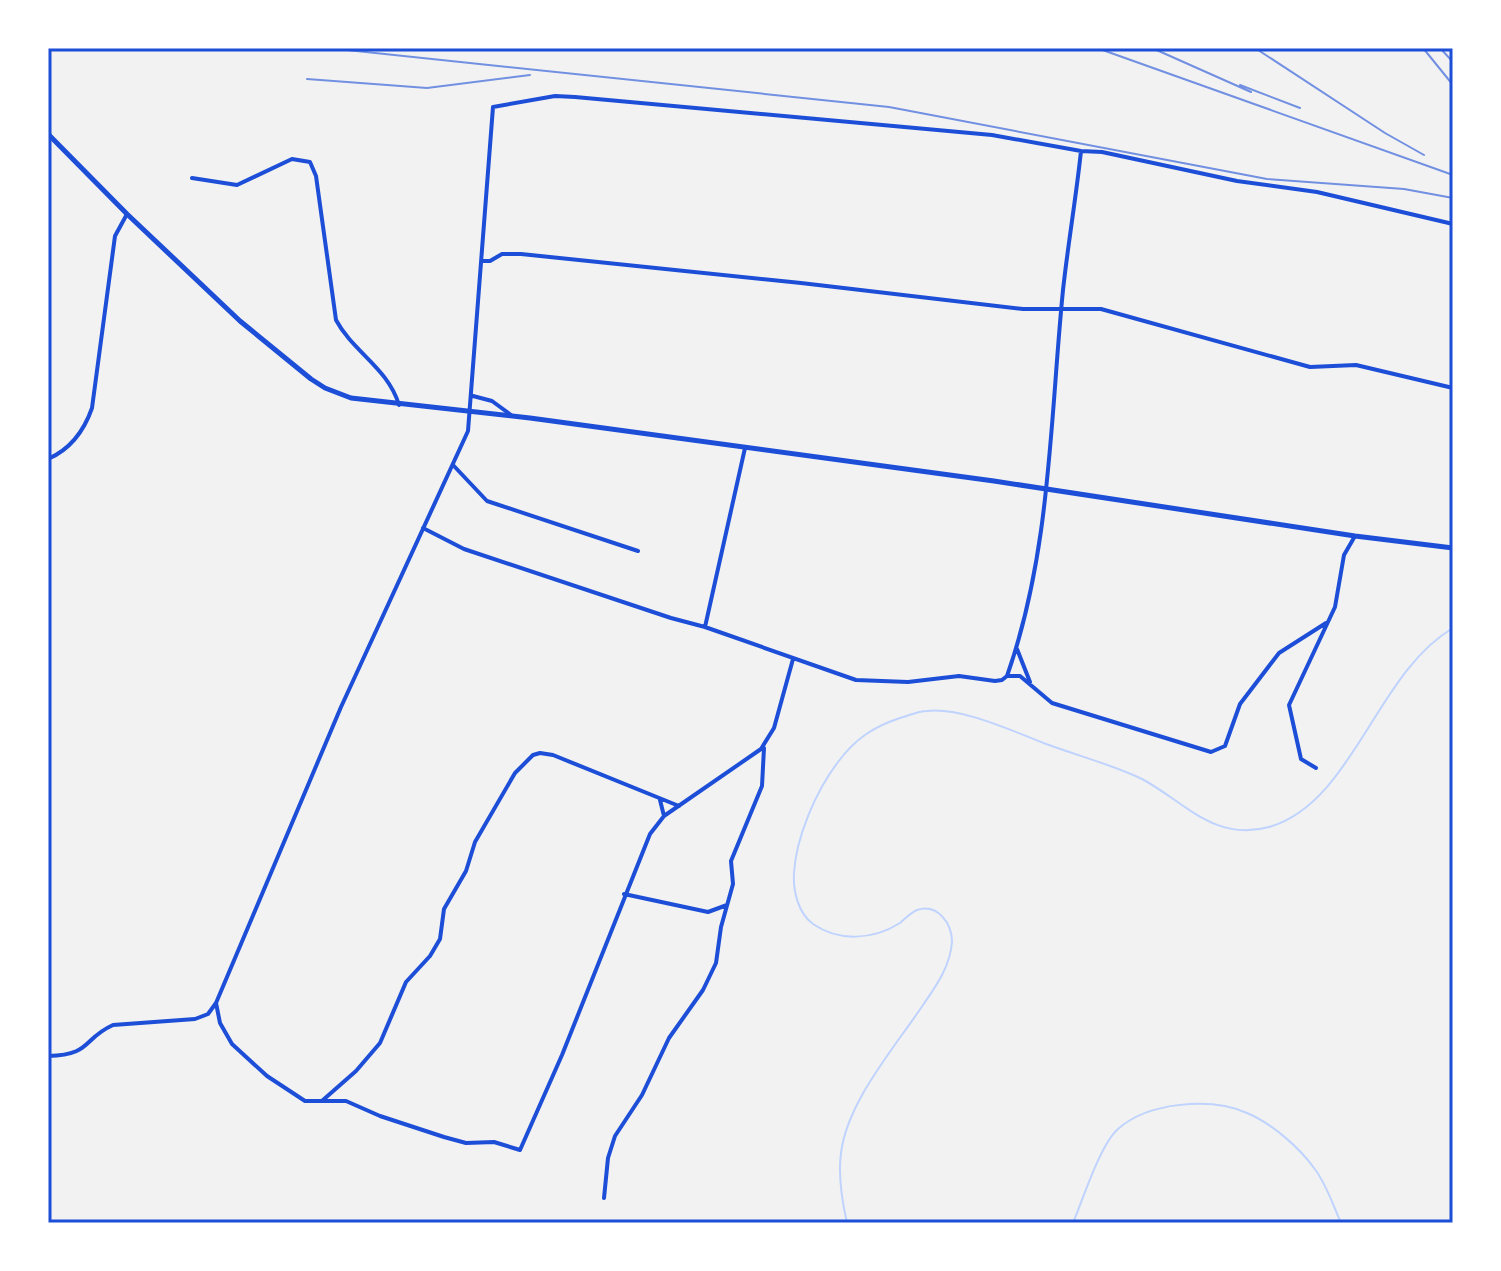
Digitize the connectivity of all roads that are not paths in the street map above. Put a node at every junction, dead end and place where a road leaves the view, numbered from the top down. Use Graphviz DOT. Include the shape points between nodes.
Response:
graph roads {
  1 [pos="48,134"];
  2 [pos="1081,151"];
  3 [pos="192,178"];
  4 [pos="127,214"];
  5 [pos="1453,224"];
  6 [pos="481,261"];
  7 [pos="1063,310"];
  8 [pos="1453,388"];
  9 [pos="472,396"];
  10 [pos="399,405"];
  11 [pos="471,413"];
  12 [pos="513,417"];
  13 [pos="745,448"];
  14 [pos="48,459"];
  15 [pos="453,465"];
  16 [pos="1048,490"];
  17 [pos="423,528"];
  18 [pos="1355,536"];
  19 [pos="1453,548"];
  20 [pos="638,551"];
  21 [pos="1326,623"];
  22 [pos="705,627"];
  23 [pos="1016,647"];
  24 [pos="793,659"];
  25 [pos="1007,676"];
  26 [pos="1031,685"];
  27 [pos="764,746"];
  28 [pos="1316,768"];
  29 [pos="659,798"];
  30 [pos="679,806"];
  31 [pos="664,816"];
  32 [pos="624,894"];
  33 [pos="727,905"];
  34 [pos="216,1003"];
  35 [pos="48,1056"];
  36 [pos="323,1100"];
  37 [pos="604,1198"];
  1 -- 4 [label="street"];
  2 -- 5 [label="street" via="1317,192"];
  2 -- 6 [label="street" via="992,135 575,97 493,107"];
  2 -- 7 [label="street"];
  3 -- 10 [label="street" via="237,185 292,159 310,162 336,320 389,382"];
  4 -- 10 [label="street" via="240,321 311,379 351,398"];
  4 -- 14 [label="street" via="115,236 92,408 74,441"];
  6 -- 7 [label="street" via="521,254"];
  6 -- 9 [label="street"];
  7 -- 8 [label="street" via="1118,312 1310,367 1356,365"];
  7 -- 16 [label="street"];
  9 -- 11 [label="street"];
  9 -- 12 [label="street" via="492,401"];
  10 -- 11 [label="street"];
  11 -- 12 [label="street"];
  11 -- 15 [label="street"];
  12 -- 13 [label="street"];
  13 -- 16 [label="street"];
  13 -- 22 [label="street"];
  15 -- 17 [label="street"];
  15 -- 20 [label="street" via="487,501"];
  16 -- 18 [label="street"];
  16 -- 23 [label="street"];
  17 -- 22 [label="street" via="464,549"];
  17 -- 34 [label="street"];
  18 -- 19 [label="street"];
  18 -- 21 [label="street" via="1344,555 1337,600"];
  21 -- 26 [label="street" via="1279,653 1236,711 1228,742 1215,752 1060,705"];
  21 -- 28 [label="street" via="1289,705 1301,759"];
  22 -- 24 [label="street"];
  23 -- 25 [label="street"];
  23 -- 26 [label="street"];
  24 -- 25 [label="street" via="880,683 959,676 995,681"];
  24 -- 27 [label="street"];
  25 -- 26 [label="street" via="1020,676"];
  27 -- 30 [label="street"];
  27 -- 33 [label="street" via="762,786 731,861 733,884"];
  29 -- 30 [label="street"];
  29 -- 31 [label="street"];
  29 -- 36 [label="street" via="553,755 529,757 475,842 466,871 444,909 440,939 406,982 380,1043"];
  30 -- 31 [label="street"];
  31 -- 32 [label="street" via="646,841"];
  32 -- 33 [label="street" via="708,912"];
  32 -- 36 [label="street" via="520,1150 494,1142 466,1143 346,1101"];
  33 -- 37 [label="street" via="713,971 674,1028 642,1095 615,1136"];
  34 -- 35 [label="street" via="195,1019 113,1025 82,1050"];
  34 -- 36 [label="street" via="226,1035 261,1071 305,1101"];
}
